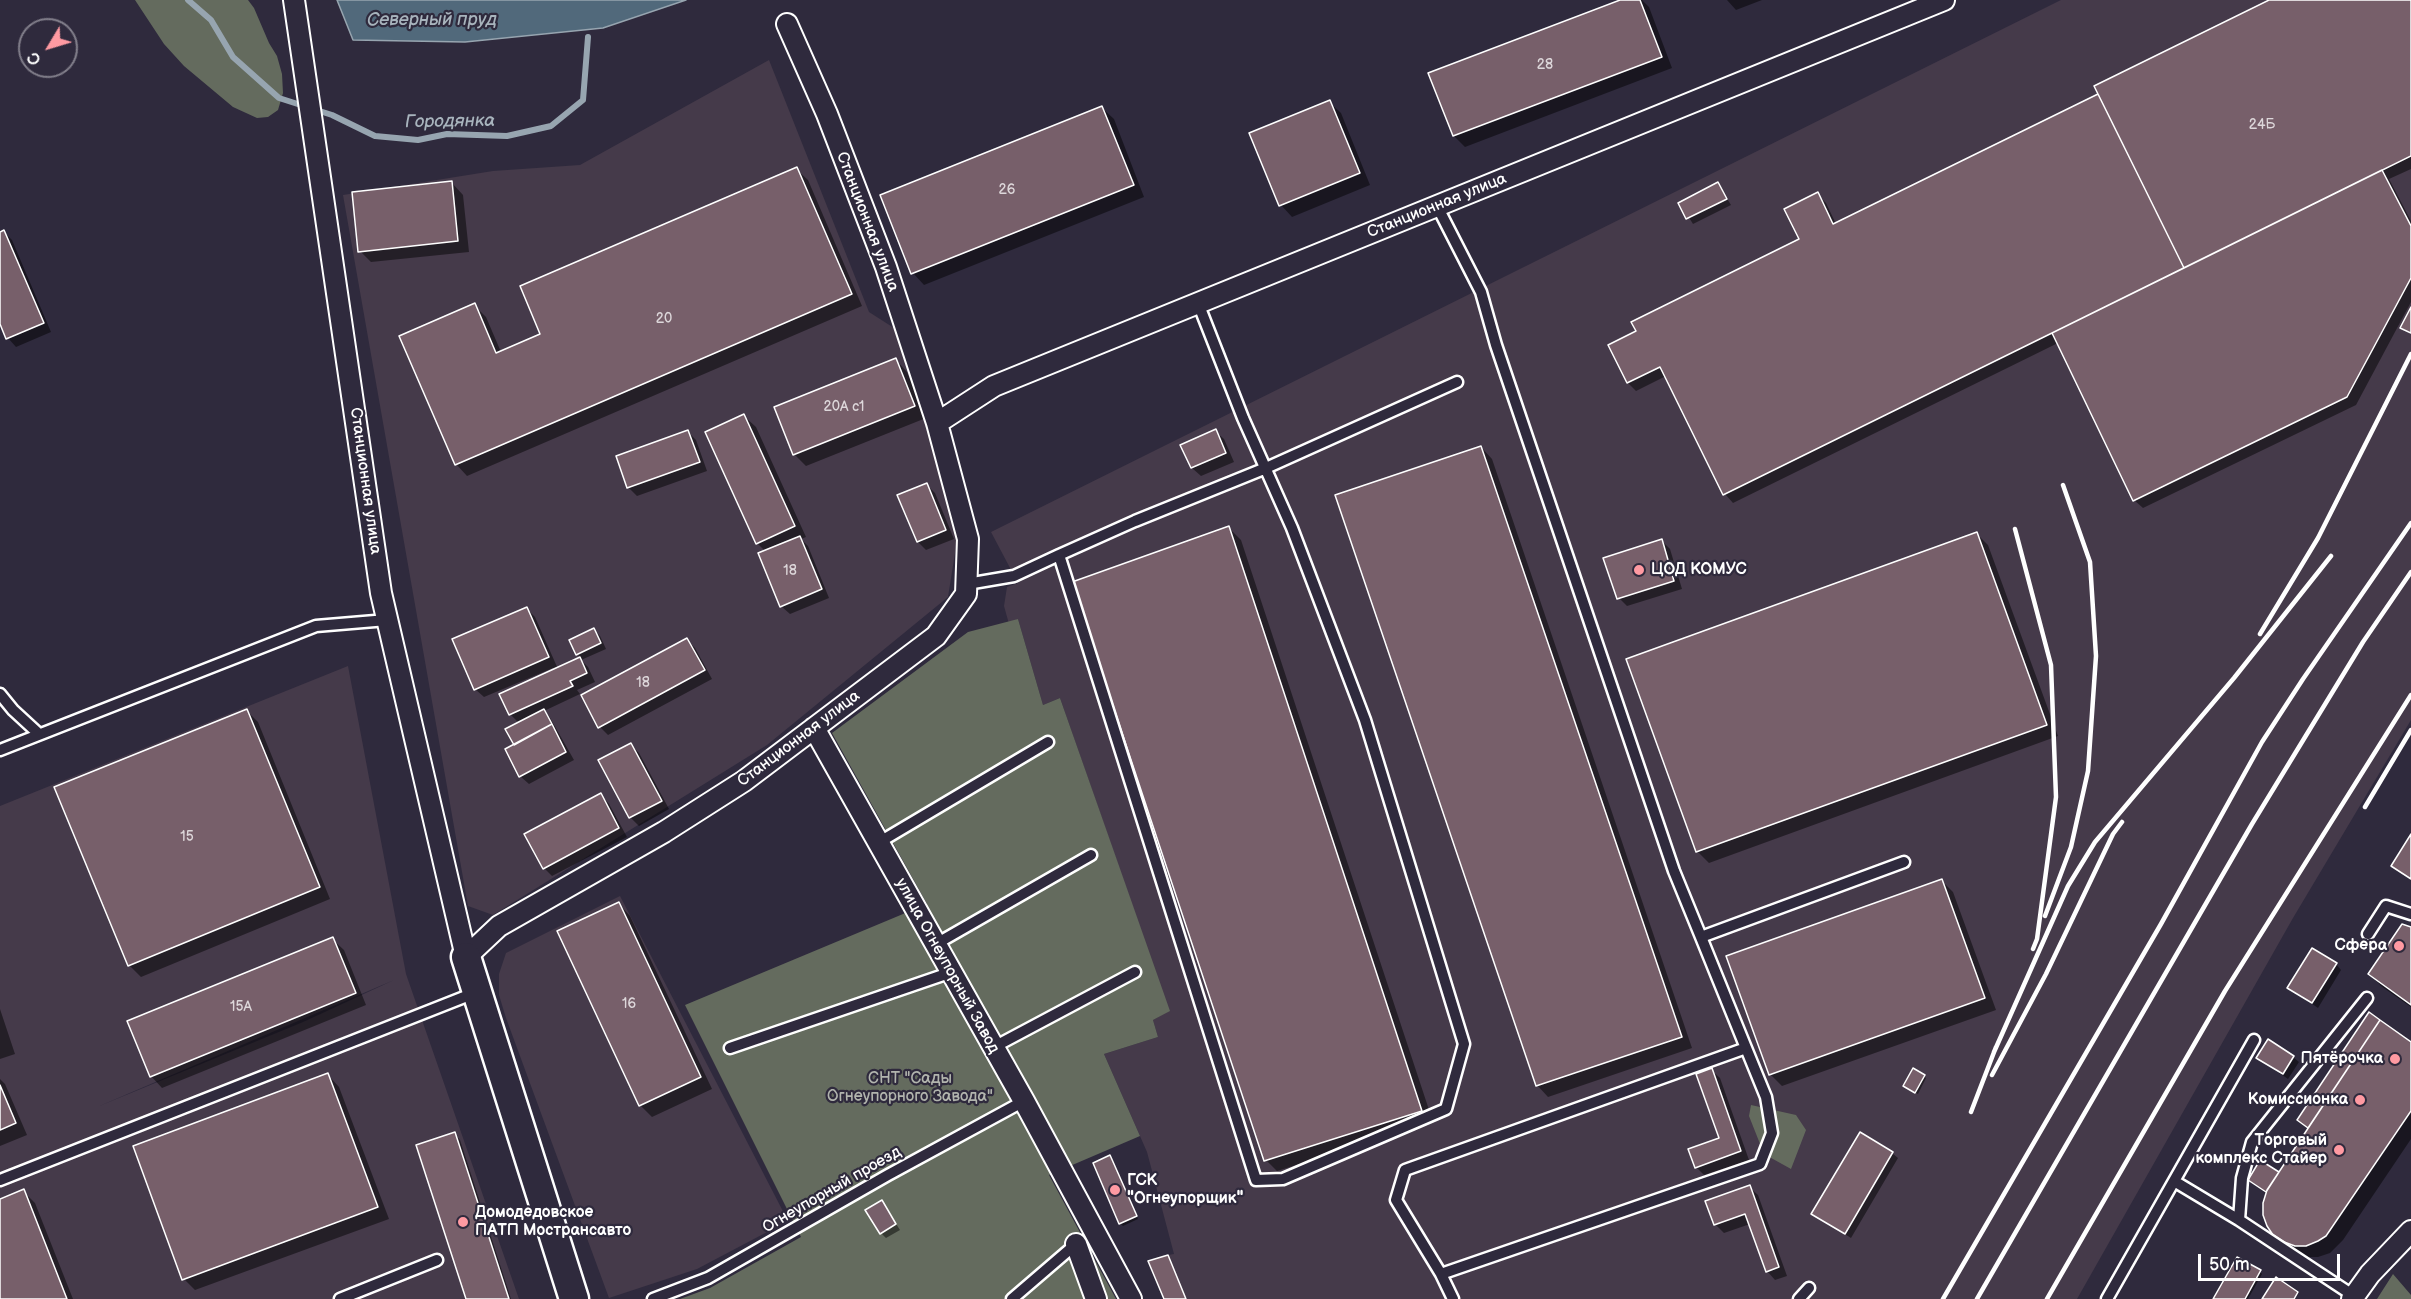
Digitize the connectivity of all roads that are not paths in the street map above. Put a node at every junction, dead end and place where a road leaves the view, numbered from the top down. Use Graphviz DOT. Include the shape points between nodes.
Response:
graph roads {
  1 [pos="294,0"];
  2 [pos="1944,0"];
  3 [pos="788,24"];
  4 [pos="1437,206"];
  5 [pos="1198,303"];
  6 [pos="1457,381"];
  7 [pos="937,423"];
  8 [pos="1266,468"];
  9 [pos="1059,555"];
  10 [pos="967,584"];
  11 [pos="387,620"];
  12 [pos="0,694"];
  13 [pos="814,728"];
  14 [pos="39,734"];
  15 [pos="1048,742"];
  16 [pos="0,750"];
  17 [pos="878,843"];
  18 [pos="1091,855"];
  19 [pos="1904,862"];
  20 [pos="2411,914"];
  21 [pos="2368,934"];
  22 [pos="1701,937"];
  23 [pos="936,944"];
  24 [pos="466,957"];
  25 [pos="952,972"];
  26 [pos="1135,972"];
  27 [pos="477,992"];
  28 [pos="2367,998"];
  29 [pos="2254,1040"];
  30 [pos="994,1047"];
  31 [pos="730,1048"];
  32 [pos="1746,1048"];
  33 [pos="1024,1101"];
  34 [pos="0,1180"];
  35 [pos="2174,1181"];
  36 [pos="2239,1220"];
  37 [pos="2411,1231"];
  38 [pos="1076,1244"];
  39 [pos="437,1260"];
  40 [pos="1441,1274"];
  41 [pos="1809,1288"];
  42 [pos="2353,1297"];
  43 [pos="340,1299"];
  44 [pos="574,1299"];
  45 [pos="653,1299"];
  46 [pos="1012,1299"];
  47 [pos="1096,1299"];
  48 [pos="1131,1299"];
  49 [pos="1453,1299"];
  50 [pos="1799,1299"];
  51 [pos="2107,1299"];
  1 -- 11 [label="street, Станционная улица"];
  2 -- 4 [label="street, Станционная улица"];
  3 -- 7 [label="street, Станционная улица" via="886,267"];
  4 -- 5 [label="street, Станционная улица"];
  4 -- 22 [label="lane" via="1481,292 1674,871"];
  5 -- 7 [label="street, Станционная улица" via="994,386"];
  5 -- 8 [label="lane"];
  6 -- 8 [label="lane"];
  7 -- 10 [label="street, Станционная улица" via="968,539"];
  8 -- 9 [label="lane"];
  8 -- 9 [label="lane" via="1365,720 1464,1044 1446,1109 1283,1179 1256,1180"];
  9 -- 10 [label="lane" via="1014,576"];
  10 -- 13 [label="street, Станционная улица" via="966,594 936,636"];
  11 -- 14 [label="lane" via="316,626"];
  11 -- 24 [label="street, Станционная улица"];
  12 -- 14 [label="lane"];
  13 -- 17 [label="street, улица Огнеупорный Завод"];
  13 -- 24 [label="street, Станционная улица" via="744,781 664,832 499,926"];
  14 -- 16 [label="lane"];
  15 -- 17 [label="lane"];
  17 -- 23 [label="street, улица Огнеупорный Завод"];
  18 -- 23 [label="lane"];
  19 -- 22 [label="lane"];
  20 -- 21 [label="lane" via="2386,906"];
  22 -- 32 [label="lane"];
  23 -- 25 [label="street, улица Огнеупорный Завод"];
  24 -- 27 [label="street, Станционная улица"];
  25 -- 30 [label="street, улица Огнеупорный Завод"];
  25 -- 31 [label="lane"];
  26 -- 30 [label="lane"];
  27 -- 34 [label="lane"];
  27 -- 44 [label="street, Станционная улица"];
  28 -- 36 [label="lane" via="2252,1142 2242,1178"];
  29 -- 35 [label="lane"];
  30 -- 33 [label="street, улица Огнеупорный Завод"];
  32 -- 40 [label="lane" via="1766,1097 1772,1133 1760,1164"];
  32 -- 40 [label="lane" via="1405,1170 1396,1200"];
  33 -- 45 [label="lane, Огнеупорный проезд" via="708,1278"];
  33 -- 48 [label="street, улица Огнеупорный Завод"];
  35 -- 36 [label="lane"];
  35 -- 51 [label="lane"];
  36 -- 42 [label="lane"];
  37 -- 42 [label="street"];
  38 -- 46 [label="lane"];
  38 -- 47 [label="street"];
  39 -- 43 [label="lane"];
  40 -- 49 [label="lane"];
  41 -- 50 [label="lane"];
}
